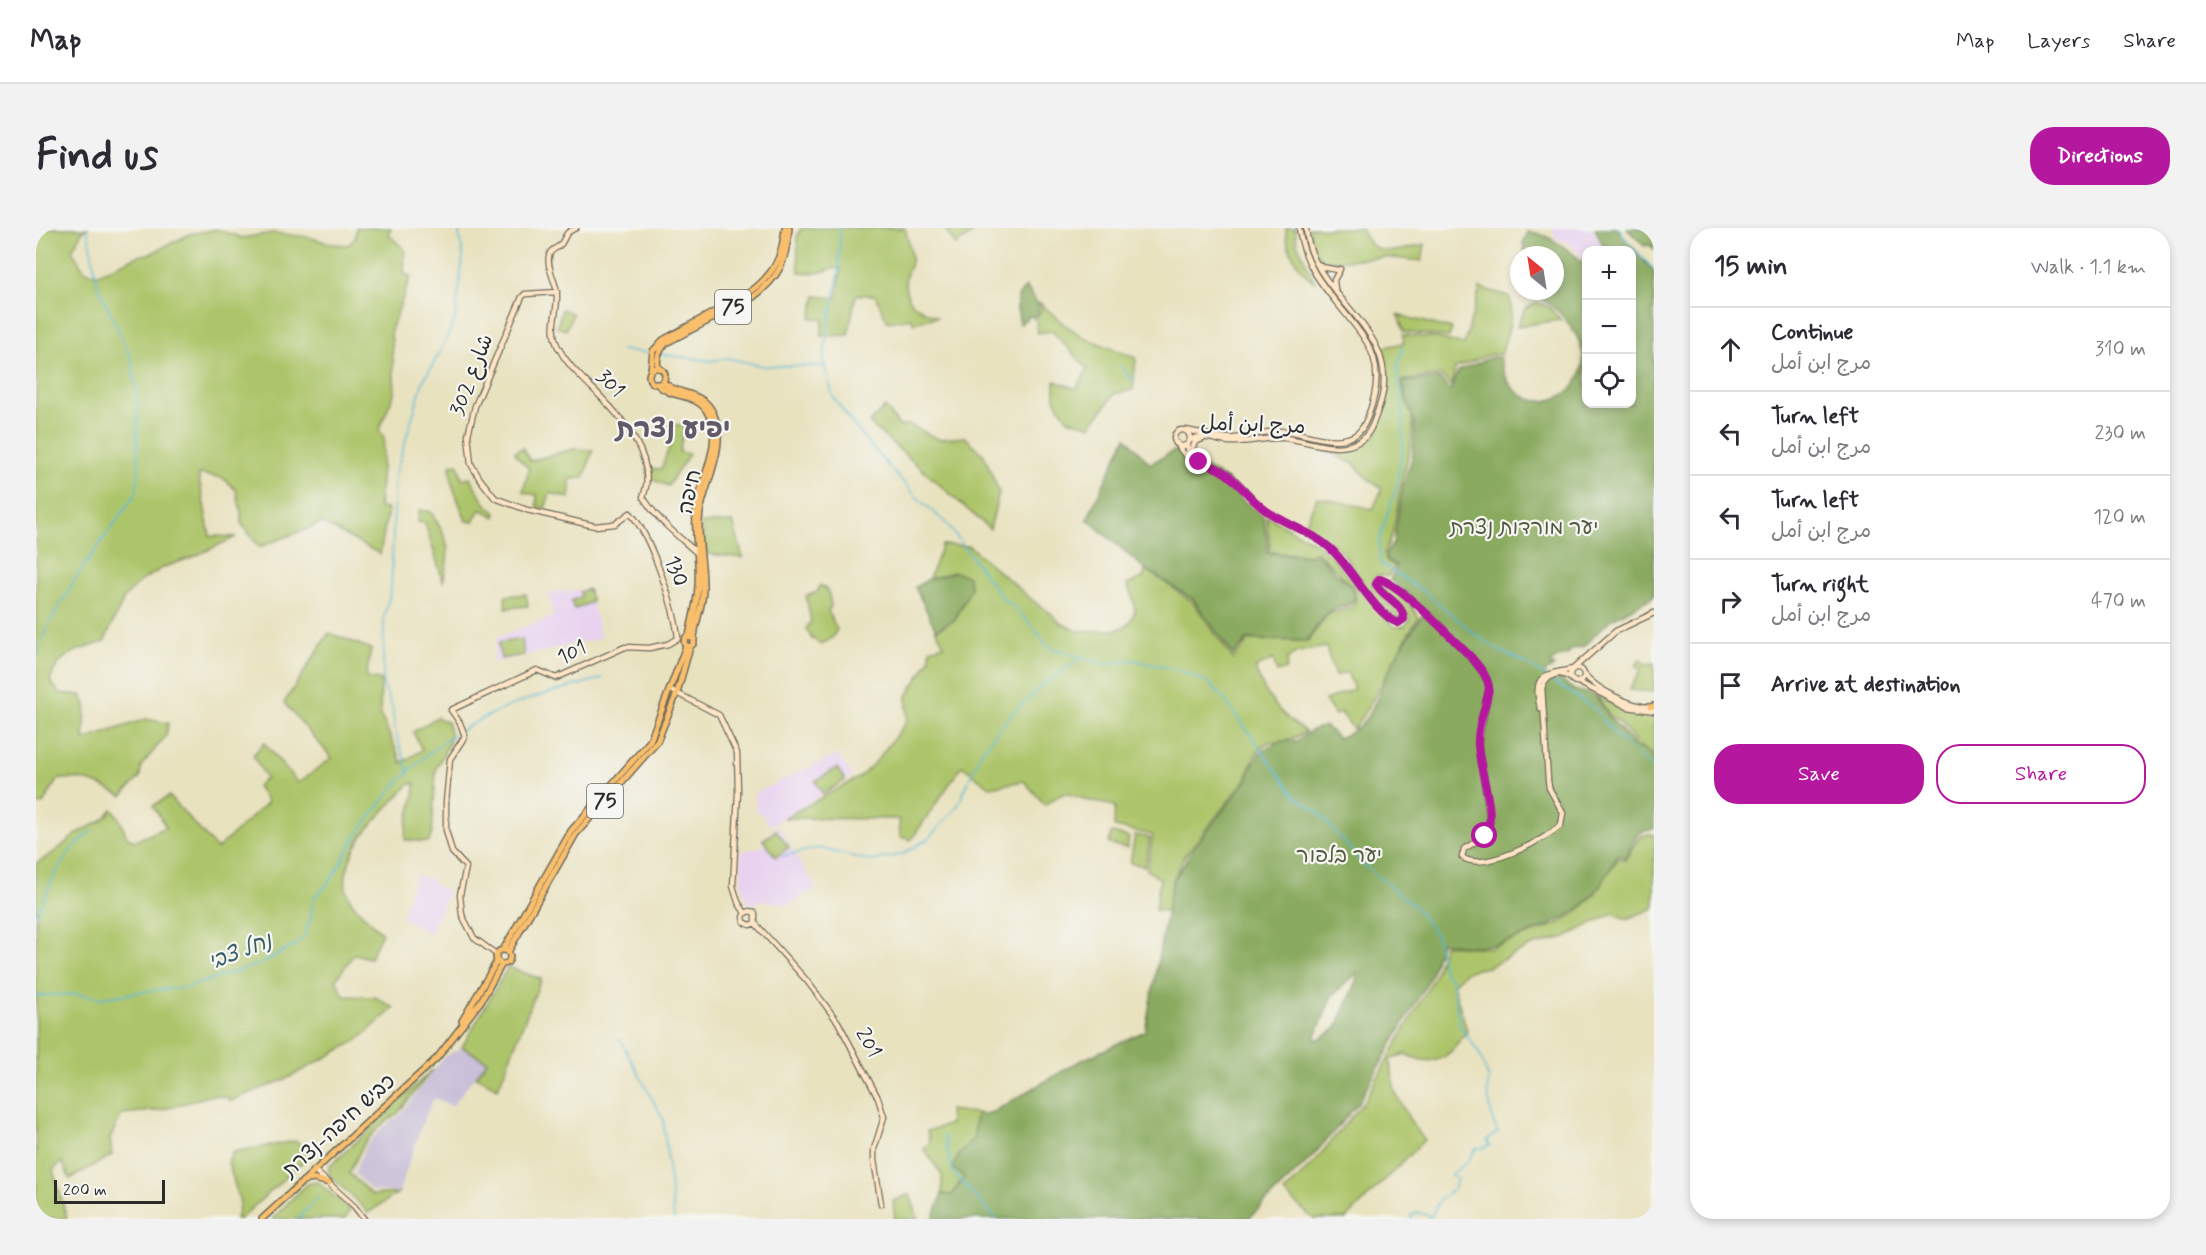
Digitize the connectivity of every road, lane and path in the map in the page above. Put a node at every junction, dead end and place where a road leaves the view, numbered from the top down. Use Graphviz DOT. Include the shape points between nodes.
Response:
graph roads {
  1 [pos="576,228"];
  2 [pos="784,228"];
  3 [pos="789,228"];
  4 [pos="1299,228"];
  5 [pos="1306,228"];
  6 [pos="1316,262"];
  7 [pos="557,292"];
  8 [pos="1336,294"];
  9 [pos="658,368"];
  10 [pos="651,370"];
  11 [pos="661,384"];
  12 [pos="1185,430"];
  13 [pos="1208,438"];
  14 [pos="1189,441"];
  15 [pos="1177,443"];
  16 [pos="1198,460"];
  17 [pos="630,513"];
  18 [pos="697,553"];
  19 [pos="1654,613"];
  20 [pos="687,641"];
  21 [pos="1591,654"];
  22 [pos="1574,669"];
  23 [pos="1584,673"];
  24 [pos="1570,678"];
  25 [pos="1578,682"];
  26 [pos="674,691"];
  27 [pos="1653,708"];
  28 [pos="1543,719"];
  29 [pos="745,913"];
  30 [pos="755,923"];
  31 [pos="506,951"];
  32 [pos="496,954"];
  33 [pos="500,962"];
  34 [pos="314,1170"];
  35 [pos="302,1182"];
  36 [pos="329,1183"];
  37 [pos="881,1204"];
  38 [pos="262,1219"];
  39 [pos="364,1219"];
  1 -- 7 [label="street, 301" via="564,235 549,256"];
  2 -- 10 [label="highway" via="783,251 761,284 750,294 663,340 653,351"];
  3 -- 9 [label="highway, 75" via="787,252 776,275 764,288 666,343 659,353"];
  4 -- 12 [label="street, مرج ابن أمل" via="1312,271 1373,354 1376,392 1362,430 1338,440 1276,431 1226,438"];
  5 -- 6 [label="street, مرج ابن أمل"];
  6 -- 8 [label="street, مرج ابن أمل"];
  6 -- 8 [label="street" via="1322,267 1339,269 1334,280"];
  7 -- 17 [label="street, شارع 302" via="525,294 514,312 473,413 468,435 471,464 495,498 527,510 595,526 615,524"];
  7 -- 18 [label="street, 301" via="552,326 558,347 634,439 644,460 643,496 650,509"];
  8 -- 13 [label="street, مرج ابن أمل" via="1370,333 1380,351 1384,383 1381,402 1364,438 1338,447 1285,438 1233,442"];
  9 -- 10 [label="highway"];
  9 -- 11 [label="highway" via="664,376"];
  10 -- 11 [label="highway" via="650,378"];
  11 -- 18 [label="highway, חיפה / 75" via="663,390 697,402 707,411 711,422 710,457 696,510"];
  11 -- 20 [label="highway, חיפה / 75" via="705,402 718,430 700,519 702,606"];
  12 -- 14 [label="street"];
  12 -- 15 [label="street" via="1176,433"];
  13 -- 14 [label="street, مرج ابن أمل"];
  13 -- 16 [label="street" via="1194,445 1193,453"];
  14 -- 15 [label="street" via="1181,446"];
  14 -- 16 [label="street, مرج ابن أمل" via="1188,453"];
  15 -- 16 [label="street, مرج ابن أمل" via="1184,456"];
  16 -- 28 [label="street, مرج ابن أمل" via="1226,472 1264,509 1324,543 1382,611 1398,623 1404,619 1403,612 1381,591 1377,580 1393,586 1472,658 1485,675 1488,693 1478,745 1489,827 1485,836 1464,849 1462,857 1466,860 1494,859 1544,837 1561,825 1563,813 1549,788"];
  17 -- 20 [label="street, 130" via="660,572 675,620"];
  18 -- 20 [label="highway, חיפה / 75" via="698,586"];
  19 -- 21 [label="street" via="1616,631"];
  20 -- 26 [label="highway, 75"];
  20 -- 32 [label="street, 101" via="649,648 625,647 556,678 537,670 451,710 465,736 450,759 447,837 455,857 466,867 460,895 466,927"];
  21 -- 22 [label="street"];
  21 -- 23 [label="street"];
  22 -- 23 [label="street"];
  22 -- 24 [label="street"];
  22 -- 28 [label="street, مرج ابن أمل" via="1551,672 1539,683"];
  23 -- 25 [label="street"];
  23 -- 27 [label="street" via="1628,702"];
  24 -- 25 [label="street"];
  24 -- 28 [label="street, مرج ابن أمل" via="1555,674 1544,682"];
  25 -- 27 [label="street" via="1628,707"];
  26 -- 29 [label="street" via="719,715 737,753 734,886"];
  26 -- 31 [label="highway, 75" via="650,741 571,831"];
  29 -- 30 [label="street" via="755,914"];
  29 -- 30 [label="street" via="744,922"];
  30 -- 37 [label="street, 201" via="838,1022 878,1098 884,1116 874,1160"];
  31 -- 32 [label="highway"];
  31 -- 33 [label="highway, 75" via="509,960"];
  32 -- 33 [label="highway"];
  33 -- 34 [label="highway, כביש חיפה-נצרת / 75" via="481,1001 437,1058"];
  34 -- 35 [label="highway, כביש חיפה-נצרת / 75"];
  34 -- 36 [label="street"];
  35 -- 36 [label="highway" via="314,1179"];
  35 -- 38 [label="highway, כביש חיפה-נצרת / 75"];
  36 -- 39 [label="street"];
}
